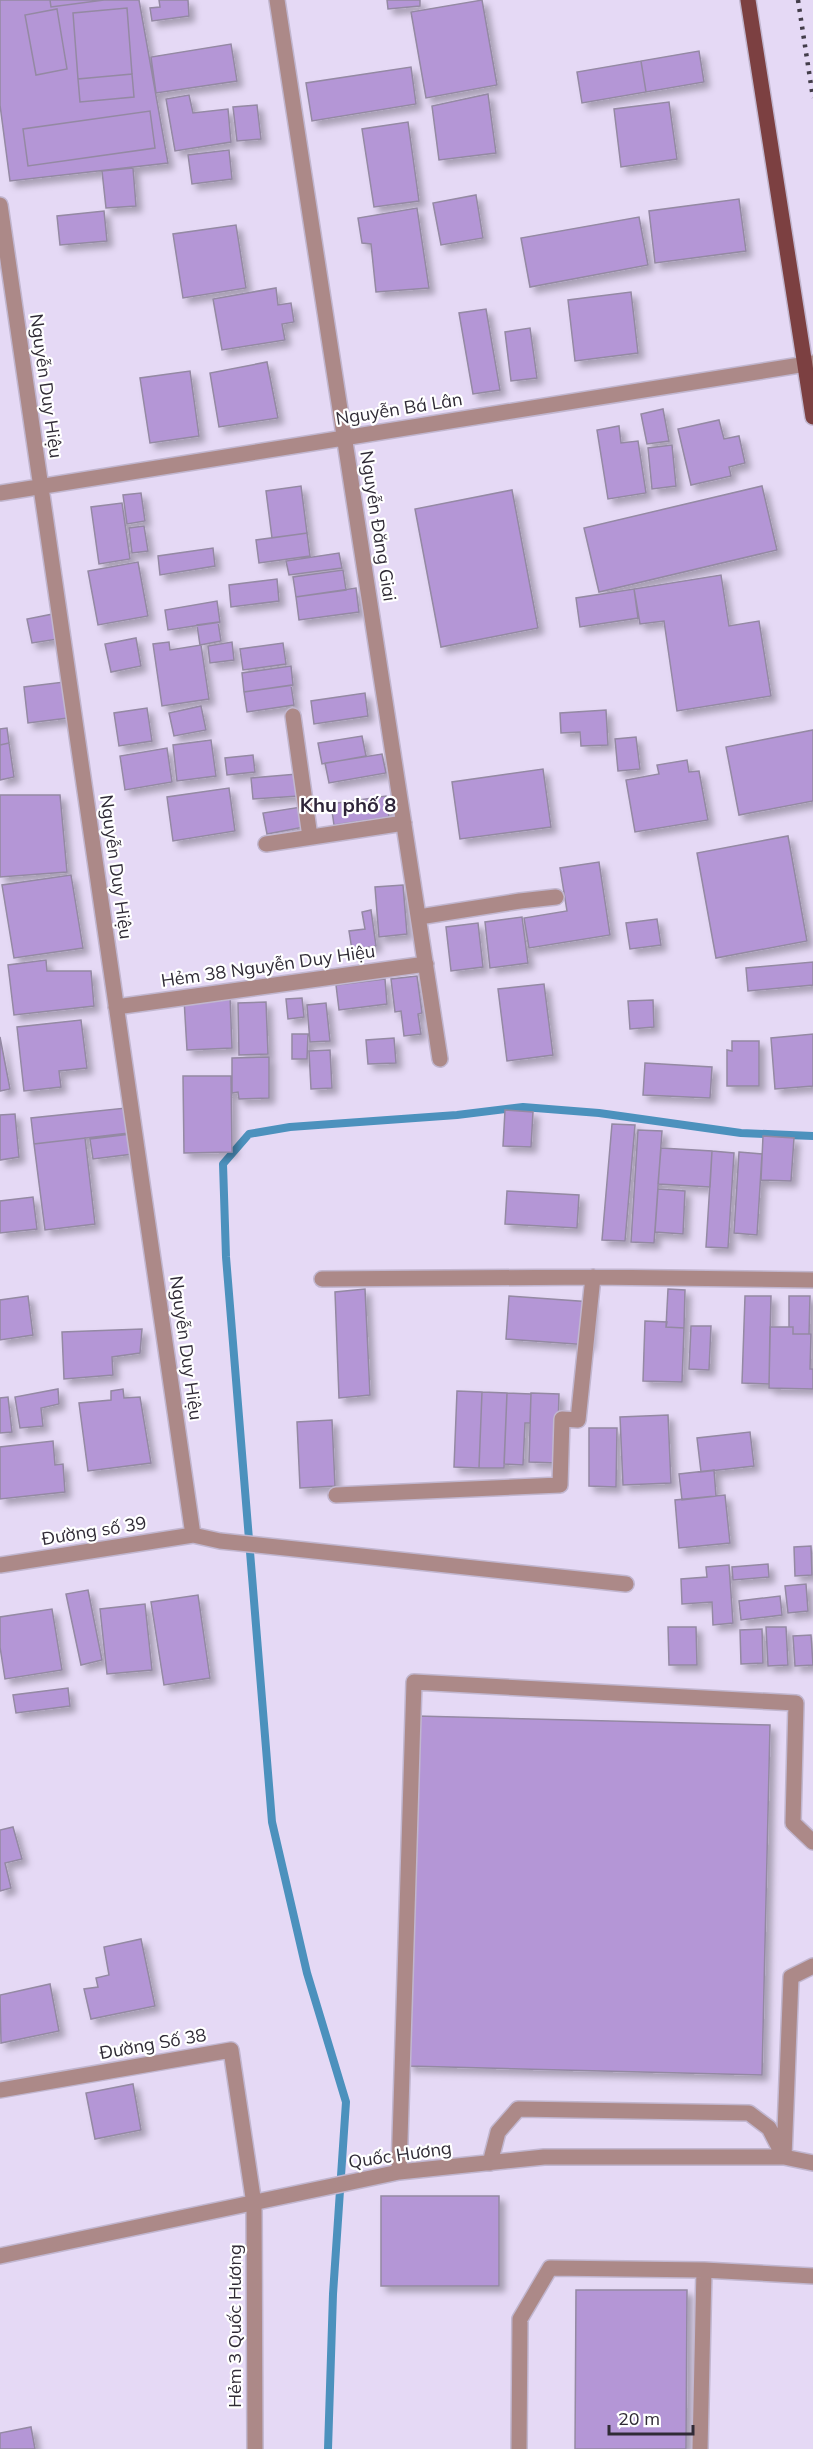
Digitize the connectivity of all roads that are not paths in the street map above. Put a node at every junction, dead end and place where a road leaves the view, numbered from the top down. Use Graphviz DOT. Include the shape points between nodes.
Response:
graph roads {
  1 [pos="276,0"];
  2 [pos="748,0"];
  3 [pos="0,205"];
  4 [pos="809,363"];
  5 [pos="813,417"];
  6 [pos="344,438"];
  7 [pos="41,486"];
  8 [pos="0,493"];
  9 [pos="292,716"];
  10 [pos="404,823"];
  11 [pos="310,837"];
  12 [pos="266,844"];
  13 [pos="556,897"];
  14 [pos="419,917"];
  15 [pos="426,964"];
  16 [pos="117,1007"];
  17 [pos="440,1059"];
  18 [pos="593,1277"];
  19 [pos="322,1279"];
  20 [pos="813,1280"];
  21 [pos="336,1496"];
  22 [pos="193,1535"];
  23 [pos="0,1565"];
  24 [pos="626,1584"];
  25 [pos="813,1842"];
  26 [pos="813,1966"];
  27 [pos="0,2090"];
  28 [pos="784,2157"];
  29 [pos="490,2163"];
  30 [pos="813,2163"];
  31 [pos="399,2172"];
  32 [pos="254,2204"];
  33 [pos="0,2256"];
  34 [pos="704,2270"];
  35 [pos="813,2276"];
  36 [pos="255,2449"];
  37 [pos="519,2449"];
  38 [pos="700,2449"];
  1 -- 6 [label="street, Nguyễn Đăng Giai"];
  2 -- 4 [label="main road"];
  3 -- 7 [label="street, Nguyễn Duy Hiệu"];
  4 -- 5 [label="main road"];
  4 -- 6 [label="street, Nguyễn Bá Lân"];
  6 -- 7 [label="street, Nguyễn Bá Lân"];
  6 -- 10 [label="street, Nguyễn Đăng Giai"];
  7 -- 8 [label="street, Nguyễn Bá Lân"];
  7 -- 16 [label="street, Nguyễn Duy Hiệu"];
  9 -- 11 [label="street"];
  10 -- 11 [label="street"];
  10 -- 14 [label="street, Nguyễn Đăng Giai"];
  11 -- 12 [label="street"];
  13 -- 14 [label="street"];
  14 -- 15 [label="street, Nguyễn Đăng Giai"];
  15 -- 16 [label="street, Hẻm 38 Nguyễn Duy Hiệu"];
  15 -- 17 [label="street, Nguyễn Đăng Giai"];
  16 -- 22 [label="street, Nguyễn Duy Hiệu"];
  18 -- 19 [label="street"];
  18 -- 20 [label="street"];
  18 -- 21 [label="street" via="578,1420 562,1419 560,1485"];
  22 -- 23 [label="street, Đường số 39"];
  22 -- 24 [label="street"];
  25 -- 31 [label="street" via="793,1824 796,1703 414,1682"];
  26 -- 28 [label="street" via="791,1977"];
  27 -- 32 [label="street, Đường Số 38" via="231,2050"];
  28 -- 29 [label="street, Quốc Hương" via="544,2157"];
  28 -- 29 [label="street" via="769,2128 749,2113 518,2109 498,2132"];
  28 -- 30 [label="street, Quốc Hương"];
  29 -- 31 [label="street, Quốc Hương"];
  31 -- 32 [label="street, Quốc Hương"];
  32 -- 33 [label="street, Quốc Hương"];
  32 -- 36 [label="street, Hẻm 3 Quốc Hương"];
  34 -- 35 [label="street"];
  34 -- 37 [label="street" via="550,2268 520,2319"];
  34 -- 38 [label="street"];
}
